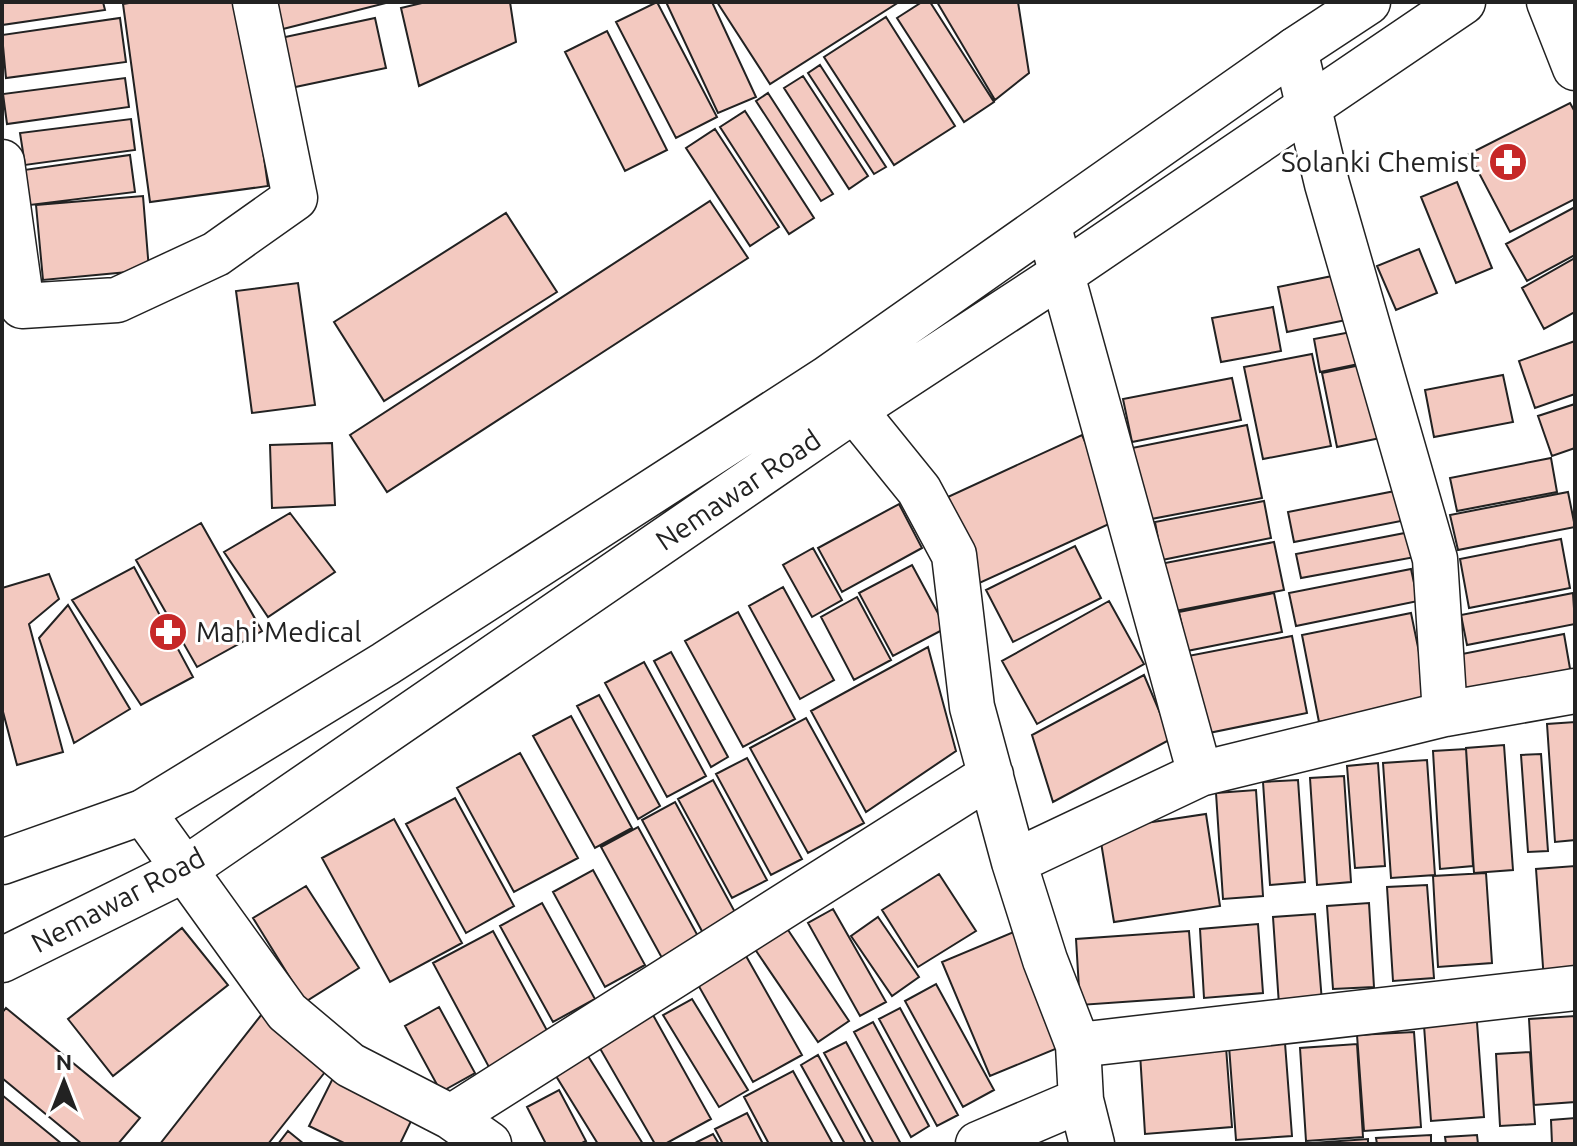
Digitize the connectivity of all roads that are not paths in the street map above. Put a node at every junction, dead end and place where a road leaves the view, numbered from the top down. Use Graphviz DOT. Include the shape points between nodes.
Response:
graph roads {
  1 [pos="255,2"];
  2 [pos="1368,2"];
  3 [pos="1463,2"];
  4 [pos="1549,2"];
  5 [pos="1295,50"];
  6 [pos="1575,68"];
  7 [pos="1308,106"];
  8 [pos="2,162"];
  9 [pos="1048,224"];
  10 [pos="1062,274"];
  11 [pos="841,394"];
  12 [pos="1575,691"];
  13 [pos="1445,714"];
  14 [pos="1200,774"];
  15 [pos="991,775"];
  16 [pos="143,812"];
  17 [pos="2,862"];
  18 [pos="1014,862"];
  19 [pos="184,870"];
  20 [pos="2,960"];
  21 [pos="1575,988"];
  22 [pos="1078,1045"];
  23 [pos="1081,1100"];
  24 [pos="451,1117"];
  25 [pos="489,1144"];
  26 [pos="978,1144"];
  27 [pos="1092,1144"];
  1 -- 8 [label="main road" via="295,198 216,254 117,300 22,306"];
  2 -- 5 [label="main road, Nemawar Road"];
  3 -- 7 [label="main road, Nemawar Road"];
  4 -- 6 [label="main road"];
  5 -- 7 [label="main road"];
  5 -- 9 [label="main road, Nemawar Road"];
  7 -- 10 [label="main road, Nemawar Road"];
  7 -- 13 [label="main road" via="1435,559"];
  9 -- 10 [label="main road"];
  9 -- 11 [label="main road, Nemawar Road"];
  10 -- 11 [label="main road, Nemawar Road"];
  10 -- 14 [label="main road"];
  11 -- 15 [label="main road" via="919,490 954,555 972,707"];
  11 -- 16 [label="main road, Nemawar Road"];
  11 -- 19 [label="main road, Nemawar Road"];
  12 -- 13 [label="main road"];
  13 -- 14 [label="main road"];
  14 -- 18 [label="main road"];
  15 -- 18 [label="main road"];
  15 -- 24 [label="main road"];
  16 -- 17 [label="main road, Nemawar Road"];
  16 -- 19 [label="main road"];
  18 -- 22 [label="main road"];
  19 -- 20 [label="main road, Nemawar Road"];
  19 -- 24 [label="main road" via="287,1012 350,1065"];
  21 -- 22 [label="main road"];
  22 -- 23 [label="main road"];
  23 -- 26 [label="main road"];
  23 -- 27 [label="main road"];
  24 -- 25 [label="main road"];
}
